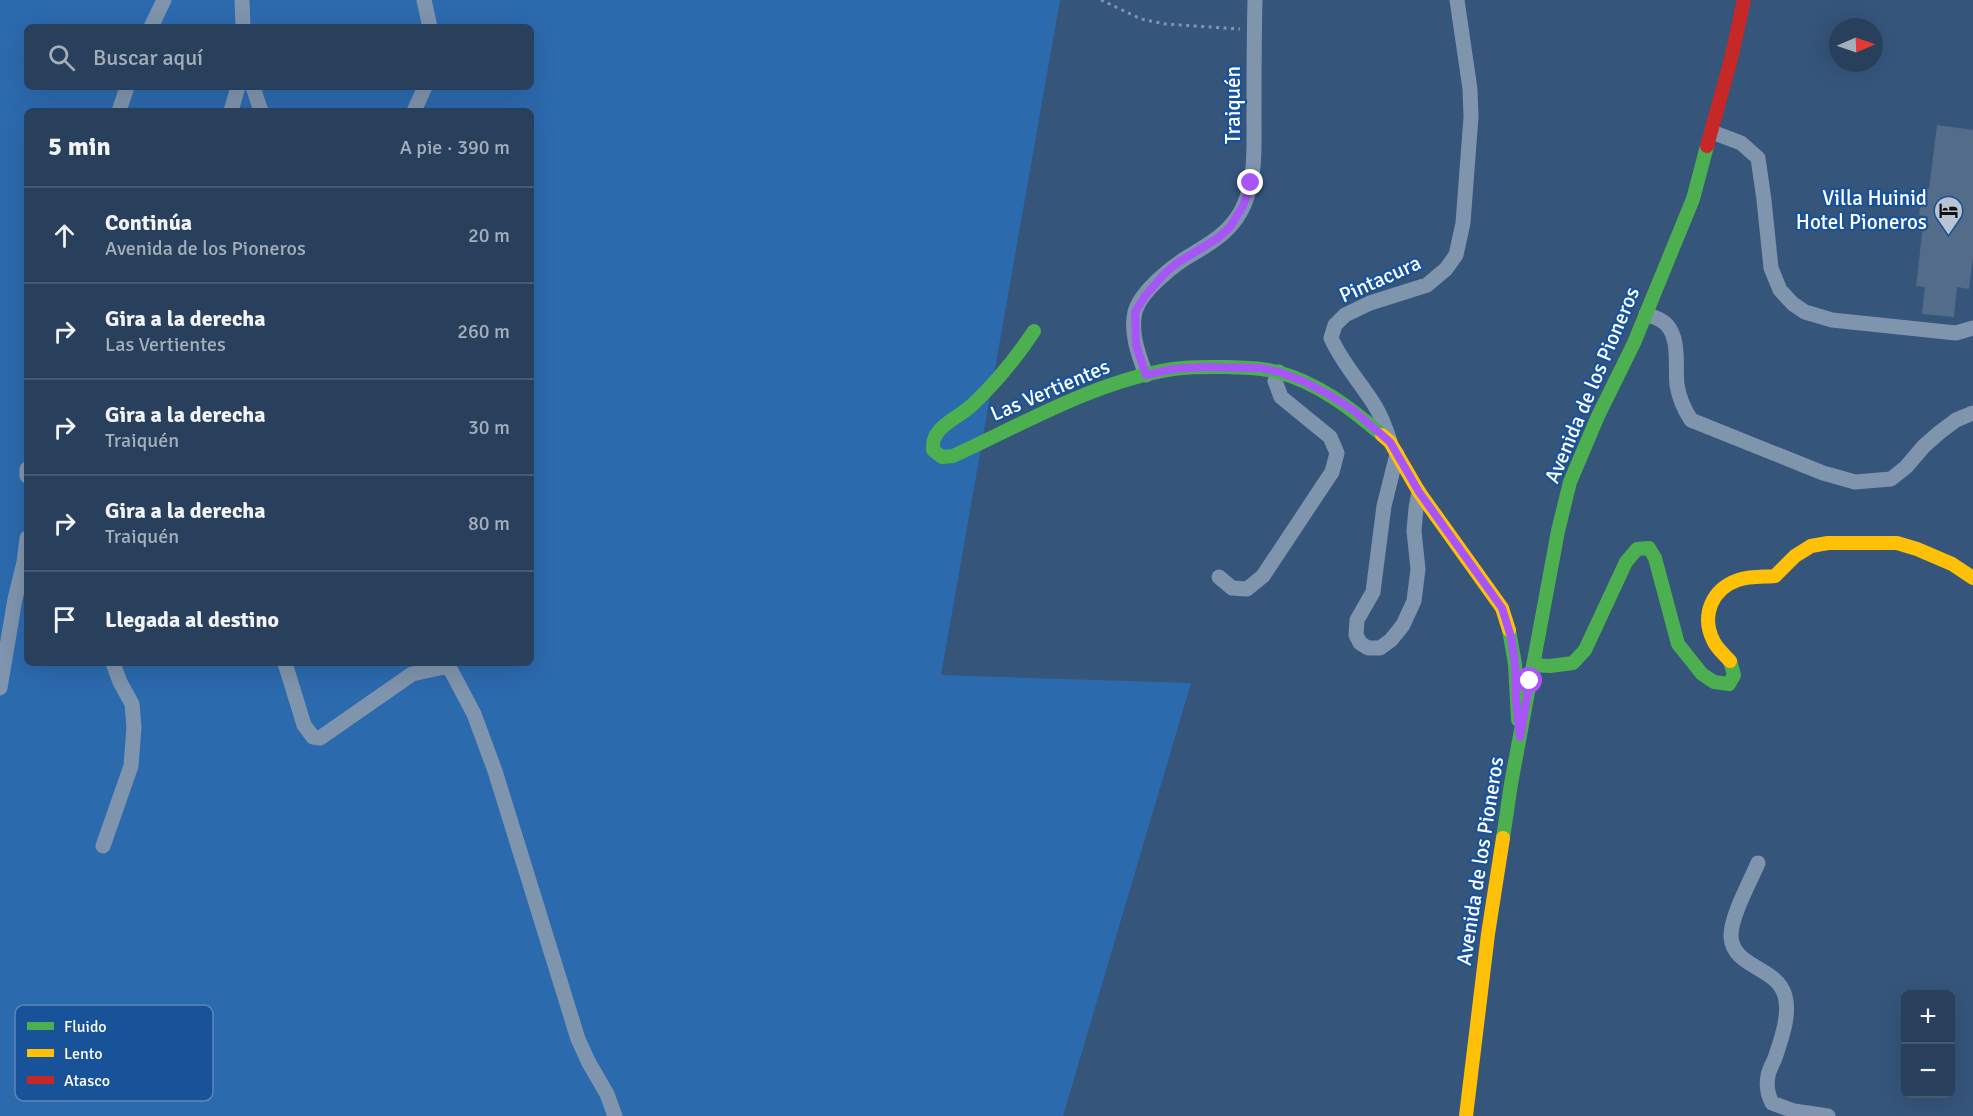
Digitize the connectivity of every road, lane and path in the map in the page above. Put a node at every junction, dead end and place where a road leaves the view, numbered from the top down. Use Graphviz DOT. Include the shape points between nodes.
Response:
graph roads {
  1 [pos="164,0"];
  2 [pos="242,0"];
  3 [pos="424,0"];
  4 [pos="1101,0"];
  5 [pos="1256,0"];
  6 [pos="1457,0"];
  7 [pos="1744,0"];
  8 [pos="152,24"];
  9 [pos="243,24"];
  10 [pos="429,24"];
  11 [pos="1254,30"];
  12 [pos="126,90"];
  13 [pos="237,90"];
  14 [pos="254,90"];
  15 [pos="424,90"];
  16 [pos="120,108"];
  17 [pos="232,108"];
  18 [pos="260,108"];
  19 [pos="415,108"];
  20 [pos="1712,132"];
  21 [pos="1646,314"];
  22 [pos="1973,328"];
  23 [pos="1034,331"];
  24 [pos="1279,372"];
  25 [pos="1146,375"];
  26 [pos="1973,413"];
  27 [pos="1394,448"];
  28 [pos="1419,492"];
  29 [pos="24,562"];
  30 [pos="1219,577"];
  31 [pos="1973,578"];
  32 [pos="1533,665"];
  33 [pos="114,666"];
  34 [pos="286,666"];
  35 [pos="441,666"];
  36 [pos="449,666"];
  37 [pos="0,688"];
  38 [pos="1520,737"];
  39 [pos="104,846"];
  40 [pos="1758,863"];
  41 [pos="615,1116"];
  42 [pos="1466,1116"];
  43 [pos="1828,1116"];
  1 -- 8 [label="street"];
  2 -- 9 [label="street"];
  3 -- 10 [label="street"];
  4 -- 11 [label="path" via="1141,19 1165,24"];
  5 -- 11 [label="street, Traiquén"];
  6 -- 27 [label="street, Pintacura" via="1471,117 1463,223 1456,255 1427,285 1345,315 1335,325 1331,339 1375,406"];
  7 -- 20 [label="street, Avenida de los Pioneros"];
  11 -- 25 [label="street, Traiquén" via="1251,183 1230,227 1165,273 1135,312 1136,345"];
  12 -- 16 [label="street"];
  13 -- 17 [label="street"];
  14 -- 18 [label="street"];
  15 -- 19 [label="street"];
  20 -- 21 [label="street, Avenida de los Pioneros" via="1693,199"];
  20 -- 22 [label="street" via="1741,143 1758,158 1771,268 1780,290 1793,304 1832,320 1956,333"];
  21 -- 26 [label="street" via="1668,326 1674,339 1677,387 1691,420 1823,473 1855,482 1891,479 1940,432"];
  21 -- 32 [label="street, Avenida de los Pioneros" via="1570,482"];
  23 -- 25 [label="street, Las Vertientes" via="1001,376 969,408 938,431 933,450 942,457 953,456 1093,391"];
  24 -- 25 [label="street, Las Vertientes" via="1203,367"];
  24 -- 27 [label="street, Las Vertientes" via="1345,404"];
  24 -- 30 [label="street" via="1275,381 1281,397 1330,437 1337,453 1332,472 1263,576 1247,589 1232,588"];
  27 -- 28 [label="street, Las Vertientes"];
  27 -- 28 [label="street" via="1373,592 1357,620 1356,635 1368,648 1380,648 1391,640 1403,626 1414,601 1418,569 1414,531"];
  28 -- 38 [label="street, Las Vertientes" via="1502,608 1515,664"];
  29 -- 37 [label="street"];
  31 -- 32 [label="street" via="1952,564 1897,543 1811,546 1775,576 1739,579 1720,589 1710,604 1707,621 1713,641 1731,662 1734,675 1729,684 1714,682 1702,674 1678,644 1655,558 1649,548 1637,549 1626,562 1585,650 1573,663"];
  32 -- 38 [label="street, Avenida de los Pioneros"];
  33 -- 39 [label="street" via="132,704 132,766"];
  34 -- 35 [label="street" via="304,725 313,737 320,738 412,674"];
  36 -- 41 [label="street" via="474,714 491,761 578,1039"];
  38 -- 42 [label="street, Avenida de los Pioneros" via="1490,922"];
  40 -- 43 [label="street" via="1733,921 1731,937 1735,950 1777,981 1785,995 1786,1018 1767,1092 1772,1103"];
}
